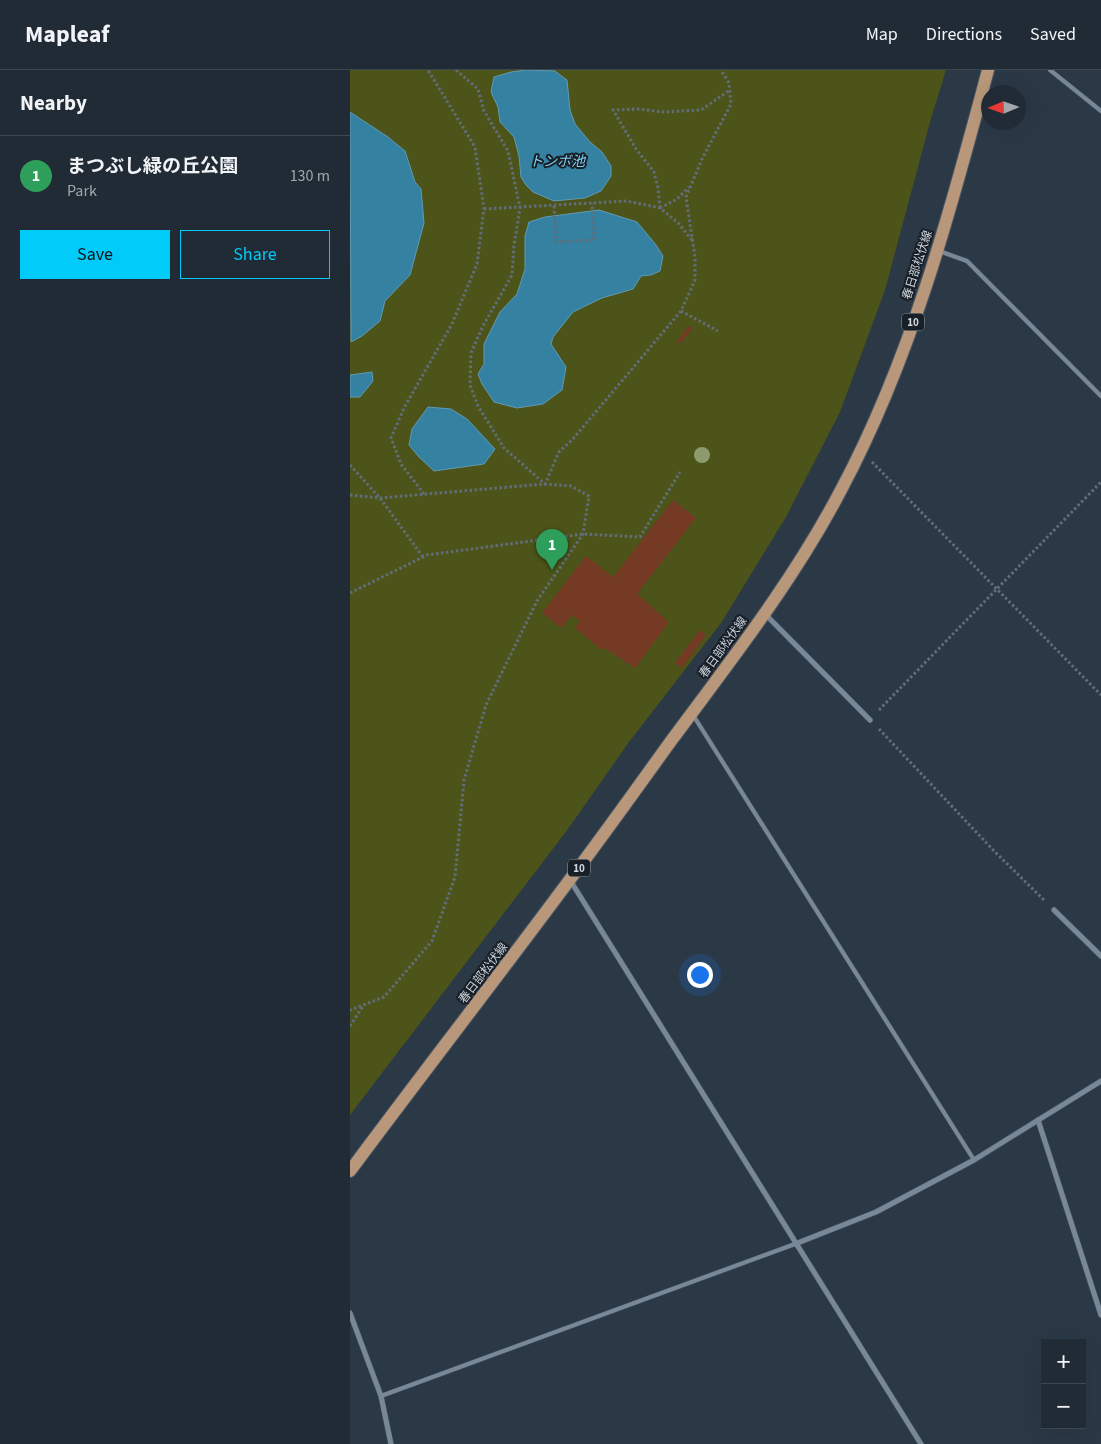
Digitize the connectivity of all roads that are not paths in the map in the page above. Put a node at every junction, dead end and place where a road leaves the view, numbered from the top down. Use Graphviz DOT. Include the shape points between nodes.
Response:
graph roads {
  1 [pos="988,70"];
  2 [pos="1050,70"];
  3 [pos="1101,111"];
  4 [pos="936,250"];
  5 [pos="1101,396"];
  6 [pos="764,613"];
  7 [pos="692,713"];
  8 [pos="870,720"];
  9 [pos="570,880"];
  10 [pos="1054,910"];
  11 [pos="1101,956"];
  12 [pos="1101,1081"];
  13 [pos="1038,1120"];
  14 [pos="974,1160"];
  15 [pos="352,1163"];
  16 [pos="795,1244"];
  17 [pos="350,1313"];
  18 [pos="1101,1315"];
  19 [pos="381,1396"];
  20 [pos="391,1444"];
  21 [pos="920,1444"];
  1 -- 4 [label="main road, 春日部松伏線 / 10"];
  2 -- 3 [label="lane"];
  4 -- 5 [label="lane" via="967,261"];
  4 -- 6 [label="main road, 春日部松伏線 / 10" via="910,331 861,451 806,553"];
  6 -- 7 [label="main road, 春日部松伏線 / 10"];
  6 -- 8 [label="street"];
  7 -- 9 [label="main road, 春日部松伏線 / 10"];
  7 -- 14 [label="lane"];
  9 -- 15 [label="main road, 春日部松伏線 / 10"];
  9 -- 16 [label="street"];
  10 -- 11 [label="street"];
  12 -- 13 [label="street"];
  13 -- 14 [label="street"];
  13 -- 18 [label="street"];
  14 -- 16 [label="street" via="876,1212"];
  16 -- 19 [label="lane"];
  16 -- 21 [label="street"];
  17 -- 19 [label="street"];
  19 -- 20 [label="street"];
}
